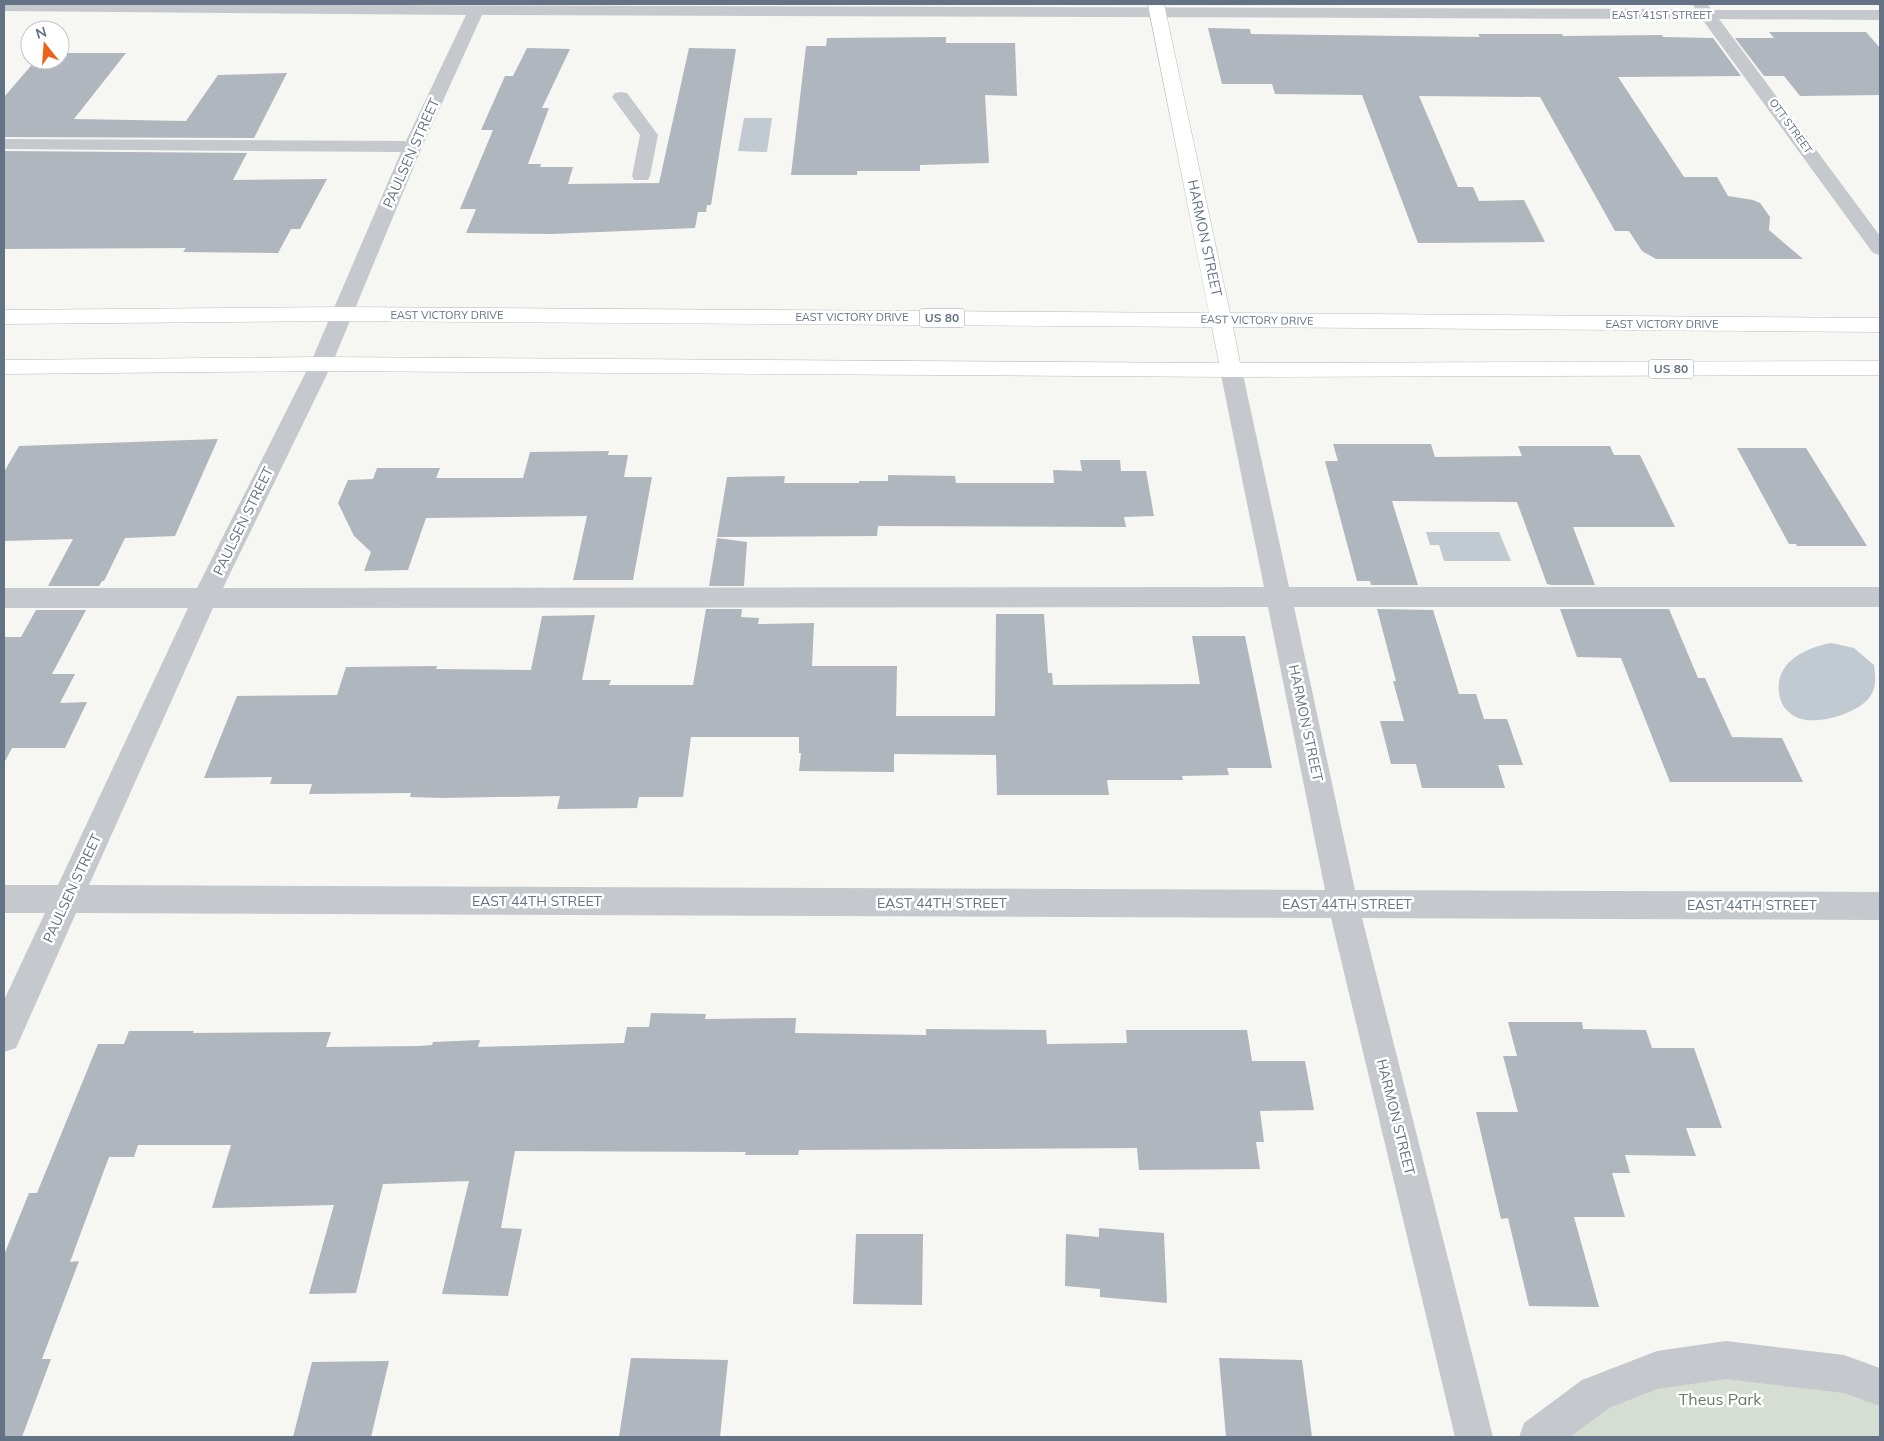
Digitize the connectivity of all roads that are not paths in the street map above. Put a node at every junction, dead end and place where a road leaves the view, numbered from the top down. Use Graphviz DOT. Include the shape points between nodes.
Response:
graph roads {
  1 [pos="4,6"];
  2 [pos="477,7"];
  3 [pos="1157,8"];
  4 [pos="1703,9"];
  5 [pos="1880,15"];
  6 [pos="621,97"];
  7 [pos="4,144"];
  8 [pos="413,147"];
  9 [pos="641,176"];
  10 [pos="1880,249"];
  11 [pos="342,314"];
  12 [pos="4,317"];
  13 [pos="1221,319"];
  14 [pos="1880,325"];
  15 [pos="321,364"];
  16 [pos="4,367"];
  17 [pos="1880,368"];
  18 [pos="1231,370"];
  19 [pos="1279,596"];
  20 [pos="1880,597"];
  21 [pos="4,598"];
  22 [pos="205,598"];
  23 [pos="4,899"];
  24 [pos="66,900"];
  25 [pos="1343,904"];
  26 [pos="1880,906"];
  27 [pos="4,1036"];
  28 [pos="1880,1387"];
  29 [pos="1474,1437"];
  30 [pos="1538,1437"];
  1 -- 2 [label="street, EAST 41ST STREET"];
  2 -- 3 [label="street, EAST 41ST STREET"];
  2 -- 8 [label="street, PAULSEN STREET"];
  3 -- 4 [label="street, EAST 41ST STREET"];
  3 -- 13 [label="main road, HARMON STREET"];
  4 -- 5 [label="street, EAST 41ST STREET"];
  4 -- 10 [label="street, OTT STREET"];
  6 -- 9 [label="street" via="649,135"];
  7 -- 8 [label="street"];
  8 -- 11 [label="street, PAULSEN STREET"];
  11 -- 12 [label="main road, EAST VICTORY DRIVE / US 80"];
  11 -- 13 [label="main road, EAST VICTORY DRIVE / US 80"];
  11 -- 15 [label="street, PAULSEN STREET"];
  13 -- 14 [label="main road, EAST VICTORY DRIVE / US 80"];
  13 -- 18 [label="main road, HARMON STREET"];
  15 -- 16 [label="main road, US 80"];
  15 -- 18 [label="main road, US 80"];
  15 -- 22 [label="street, PAULSEN STREET"];
  17 -- 18 [label="main road, US 80"];
  18 -- 19 [label="street, HARMON STREET"];
  19 -- 20 [label="street"];
  19 -- 22 [label="street"];
  19 -- 25 [label="street, HARMON STREET"];
  21 -- 22 [label="street"];
  22 -- 24 [label="street, PAULSEN STREET"];
  23 -- 24 [label="street, EAST 44TH STREET"];
  24 -- 25 [label="street, EAST 44TH STREET"];
  24 -- 27 [label="street, PAULSEN STREET"];
  25 -- 26 [label="street, EAST 44TH STREET"];
  25 -- 29 [label="street, HARMON STREET"];
  28 -- 30 [label="street" via="1844,1374 1726,1360 1657,1370 1596,1394"];
}
